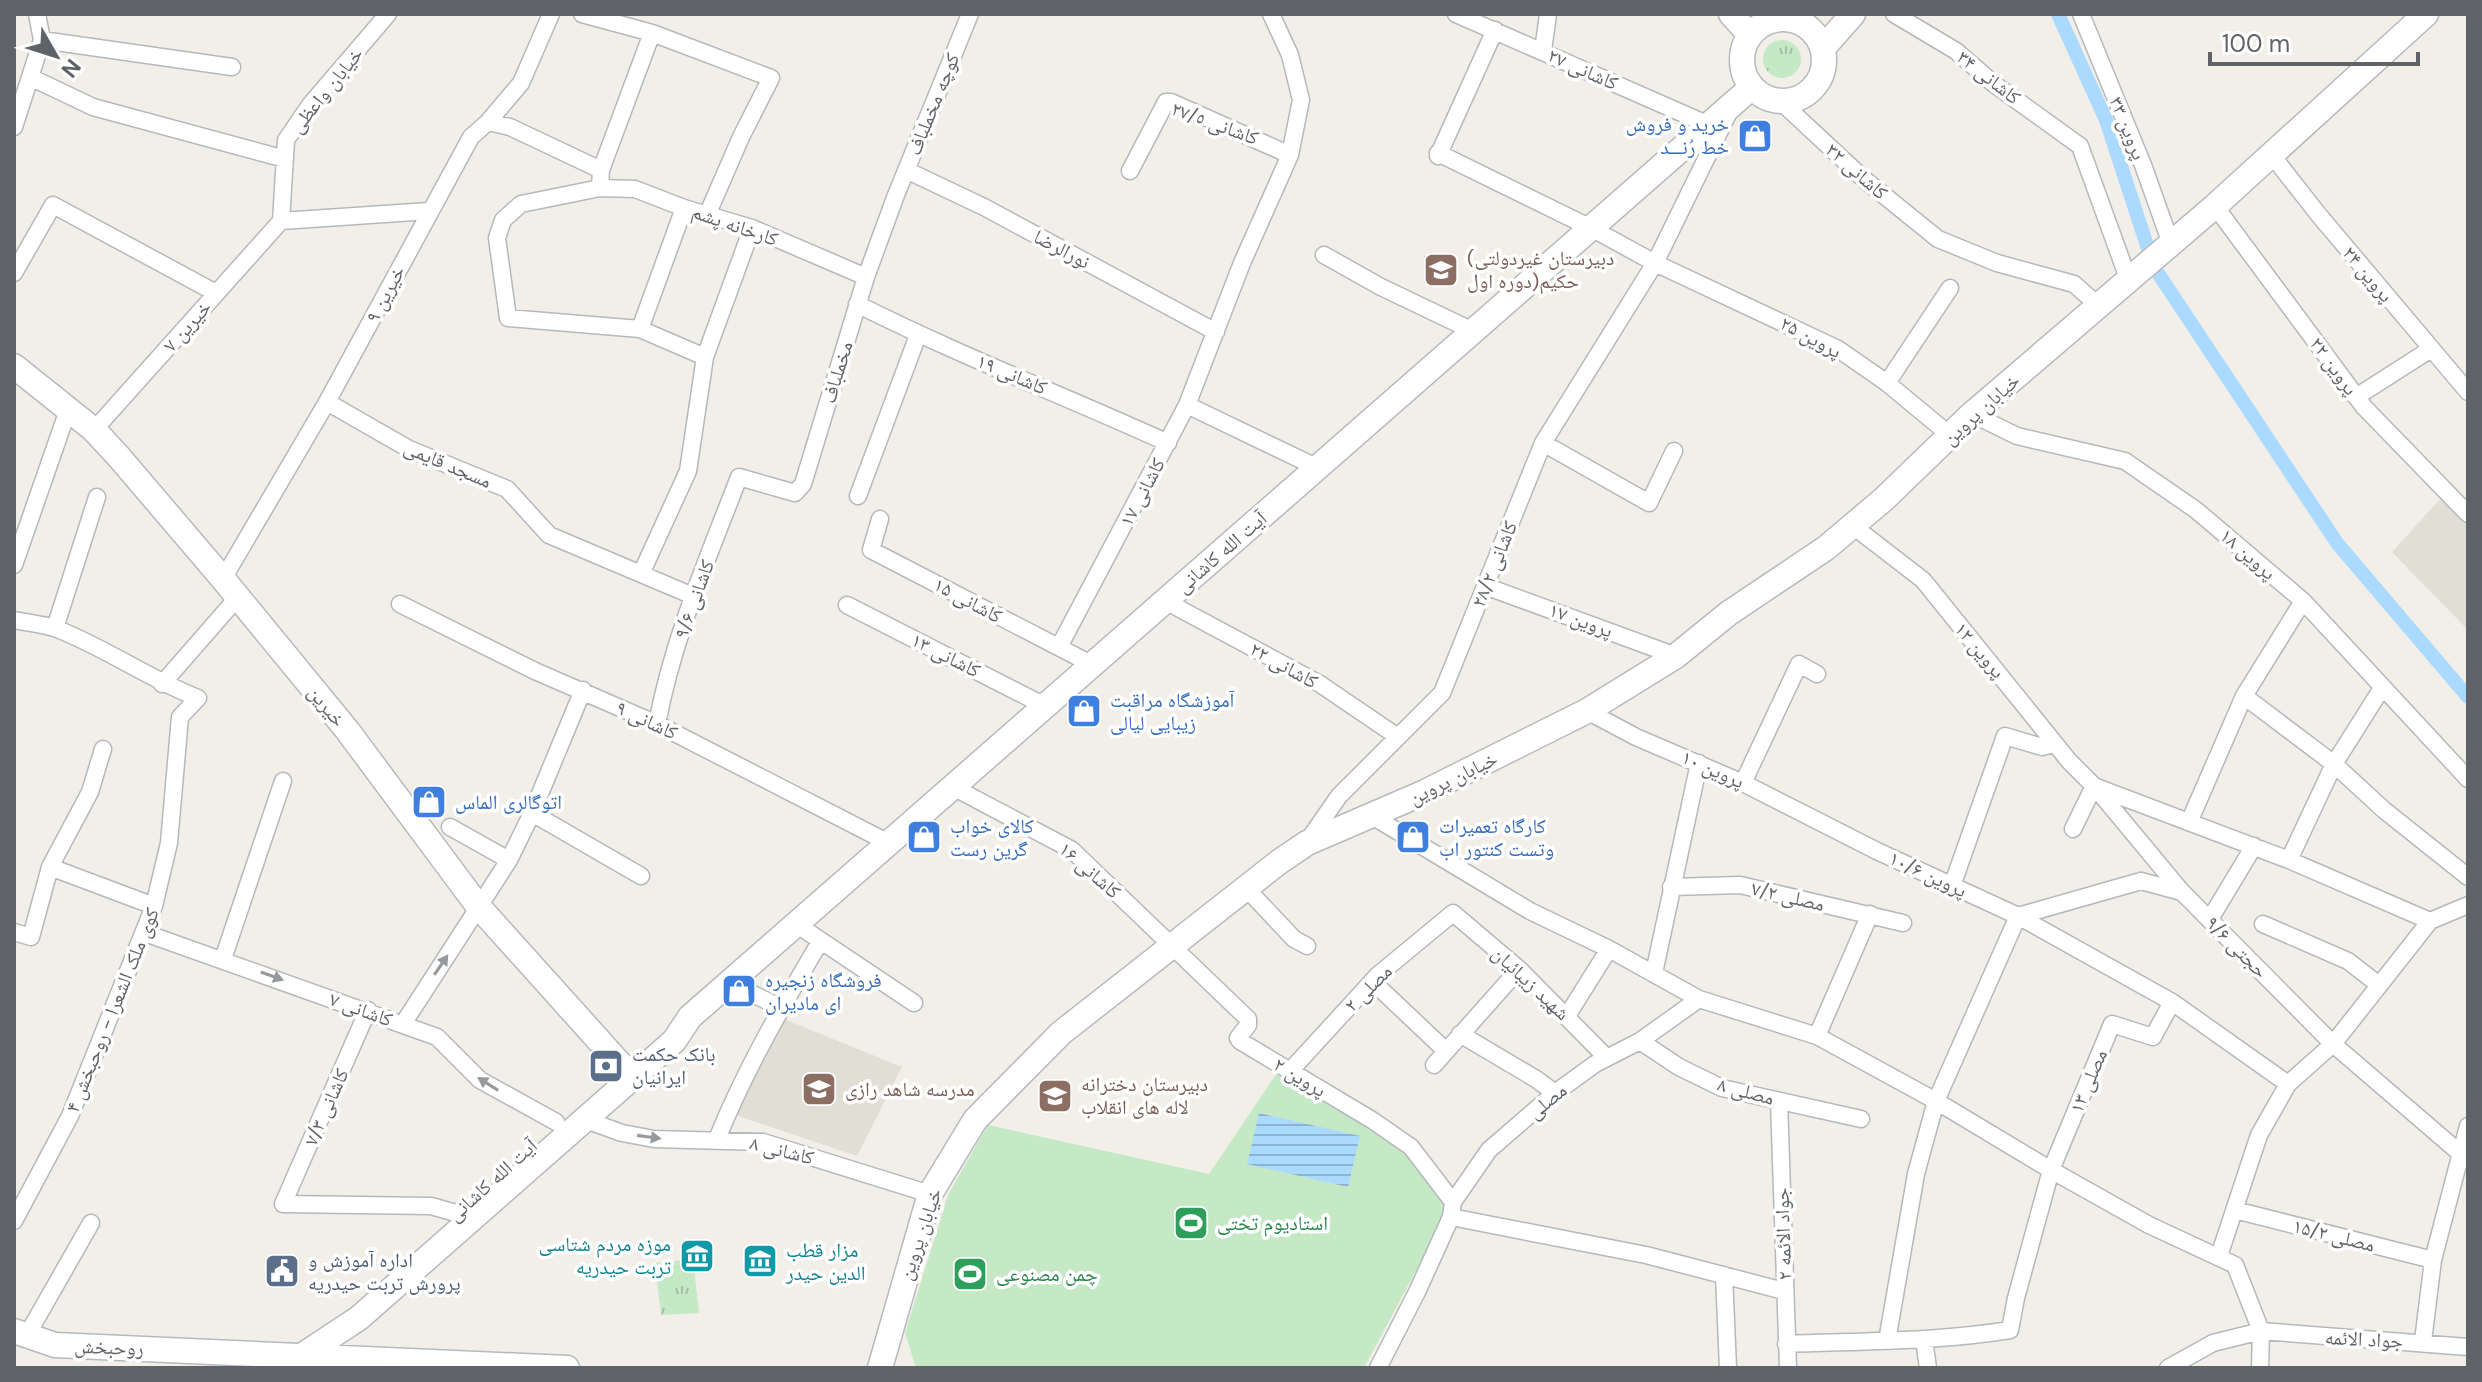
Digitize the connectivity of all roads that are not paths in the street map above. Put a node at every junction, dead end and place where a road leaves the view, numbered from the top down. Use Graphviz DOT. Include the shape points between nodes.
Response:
graph roads {
  1 [pos="37,14"];
  2 [pos="388,14"];
  3 [pos="551,14"];
  4 [pos="582,14"];
  5 [pos="970,14"];
  6 [pos="1271,14"];
  7 [pos="1456,14"];
  8 [pos="1548,14"];
  9 [pos="1731,14"];
  10 [pos="1853,14"];
  11 [pos="1894,14"];
  12 [pos="2081,14"];
  13 [pos="2426,14"];
  14 [pos="1783,15"];
  15 [pos="1495,30"];
  16 [pos="652,33"];
  17 [pos="1750,35"];
  18 [pos="42,40"];
  19 [pos="1823,48"];
  20 [pos="1543,51"];
  21 [pos="232,67"];
  22 [pos="30,77"];
  23 [pos="1752,87"];
  24 [pos="1779,100"];
  25 [pos="1734,103"];
  26 [pos="488,122"];
  27 [pos="14,125"];
  28 [pos="1709,125"];
  29 [pos="2271,154"];
  30 [pos="1290,155"];
  31 [pos="285,159"];
  32 [pos="906,170"];
  33 [pos="1130,171"];
  34 [pos="601,179"];
  35 [pos="896,195"];
  36 [pos="2215,206"];
  37 [pos="684,208"];
  38 [pos="429,211"];
  39 [pos="708,213"];
  40 [pos="281,221"];
  41 [pos="752,228"];
  42 [pos="1591,228"];
  43 [pos="1324,255"];
  44 [pos="1655,263"];
  45 [pos="2150,263"];
  46 [pos="14,273"];
  47 [pos="866,277"];
  48 [pos="1950,288"];
  49 [pos="216,293"];
  50 [pos="857,304"];
  51 [pos="2100,307"];
  52 [pos="640,329"];
  53 [pos="1473,331"];
  54 [pos="1216,332"];
  55 [pos="918,335"];
  56 [pos="2431,349"];
  57 [pos="705,357"];
  58 [pos="14,366"];
  59 [pos="1887,383"];
  60 [pos="2468,392"];
  61 [pos="2356,397"];
  62 [pos="327,402"];
  63 [pos="1187,405"];
  64 [pos="68,410"];
  65 [pos="1972,414"];
  66 [pos="94,430"];
  67 [pos="1951,436"];
  68 [pos="1168,443"];
  69 [pos="1543,443"];
  70 [pos="1674,451"];
  71 [pos="1318,468"];
  72 [pos="739,477"];
  73 [pos="858,496"];
  74 [pos="97,497"];
  75 [pos="2468,514"];
  76 [pos="880,519"];
  77 [pos="1853,526"];
  78 [pos="14,565"];
  79 [pos="641,574"];
  80 [pos="1485,586"];
  81 [pos="230,588"];
  82 [pos="693,596"];
  83 [pos="1165,601"];
  84 [pos="2303,601"];
  85 [pos="400,604"];
  86 [pos="847,605"];
  87 [pos="14,620"];
  88 [pos="55,628"];
  89 [pos="1059,647"];
  90 [pos="1676,656"];
  91 [pos="1093,665"];
  92 [pos="1817,674"];
  93 [pos="162,684"];
  94 [pos="2382,688"];
  95 [pos="583,690"];
  96 [pos="2244,696"];
  97 [pos="1045,706"];
  98 [pos="1587,711"];
  99 [pos="657,724"];
  100 [pos="1398,737"];
  101 [pos="2055,744"];
  102 [pos="103,749"];
  103 [pos="1699,763"];
  104 [pos="2334,764"];
  105 [pos="2468,779"];
  106 [pos="283,781"];
  107 [pos="1743,783"];
  108 [pos="2094,786"];
  109 [pos="953,787"];
  110 [pos="532,813"];
  111 [pos="1372,816"];
  112 [pos="2190,820"];
  113 [pos="450,827"];
  114 [pos="2073,829"];
  115 [pos="1838,830"];
  116 [pos="889,843"];
  117 [pos="1307,843"];
  118 [pos="2254,846"];
  119 [pos="2144,847"];
  120 [pos="509,860"];
  121 [pos="2289,860"];
  122 [pos="50,867"];
  123 [pos="641,876"];
  124 [pos="2468,877"];
  125 [pos="2141,881"];
  126 [pos="1952,886"];
  127 [pos="1671,887"];
  128 [pos="1246,888"];
  129 [pos="2182,892"];
  130 [pos="2468,905"];
  131 [pos="154,906"];
  132 [pos="478,906"];
  133 [pos="1453,913"];
  134 [pos="1870,914"];
  135 [pos="2018,916"];
  136 [pos="2210,919"];
  137 [pos="2430,921"];
  138 [pos="1903,923"];
  139 [pos="796,924"];
  140 [pos="2263,924"];
  141 [pos="14,932"];
  142 [pos="145,933"];
  143 [pos="820,942"];
  144 [pos="1174,945"];
  145 [pos="1307,946"];
  146 [pos="1609,949"];
  147 [pos="223,959"];
  148 [pos="1519,969"];
  149 [pos="1654,973"];
  150 [pos="1372,981"];
  151 [pos="729,982"];
  152 [pos="2379,985"];
  153 [pos="1699,999"];
  154 [pos="2172,1002"];
  155 [pos="914,1003"];
  156 [pos="781,1008"];
  157 [pos="368,1010"];
  158 [pos="1567,1016"];
  159 [pos="690,1017"];
  160 [pos="403,1024"];
  161 [pos="1460,1034"];
  162 [pos="1817,1036"];
  163 [pos="1640,1041"];
  164 [pos="2333,1044"];
  165 [pos="1446,1051"];
  166 [pos="1606,1057"];
  167 [pos="621,1065"];
  168 [pos="1434,1065"];
  169 [pos="1290,1071"];
  170 [pos="2288,1084"];
  171 [pos="1555,1093"];
  172 [pos="1779,1101"];
  173 [pos="1936,1101"];
  174 [pos="583,1119"];
  175 [pos="1861,1119"];
  176 [pos="556,1122"];
  177 [pos="2468,1126"];
  178 [pos="717,1139"];
  179 [pos="2465,1157"];
  180 [pos="2051,1170"];
  181 [pos="930,1194"];
  182 [pos="1452,1209"];
  183 [pos="2235,1210"];
  184 [pos="456,1213"];
  185 [pos="14,1221"];
  186 [pos="91,1223"];
  187 [pos="2219,1256"];
  188 [pos="2433,1260"];
  189 [pos="1724,1275"];
  190 [pos="1784,1291"];
  191 [pos="2261,1331"];
  192 [pos="20,1334"];
  193 [pos="1924,1340"];
  194 [pos="1887,1341"];
  195 [pos="2423,1341"];
  196 [pos="1786,1344"];
  197 [pos="2468,1347"];
  198 [pos="296,1362"];
  199 [pos="567,1368"];
  200 [pos="880,1368"];
  201 [pos="1378,1368"];
  202 [pos="1728,1368"];
  203 [pos="1788,1368"];
  204 [pos="1928,1368"];
  205 [pos="2168,1368"];
  206 [pos="2260,1368"];
  1 -- 18 [label="street"];
  2 -- 31 [label="street, خیابان واعظی" via="310,105 286,140"];
  3 -- 26 [label="street, خیرین ۹" via="521,83"];
  4 -- 16 [label="street"];
  5 -- 32 [label="street, کوچه مخملباف"];
  6 -- 30 [label="street, کاشانی ۱۷" via="1290,55 1301,100"];
  7 -- 15 [label="street, کاشانی ۲۷"];
  8 -- 20 [label="street"];
  9 -- 17 [label="street"];
  10 -- 19 [label="street"];
  11 -- 45 [label="street, کاشانی ۳۴" via="1956,51 2080,146"];
  12 -- 45 [label="street, پروین ۳۳" via="2143,165"];
  13 -- 29 [label="street, خیابان پروین"];
  14 -- 17 [label="street"];
  14 -- 19 [label="street" via="1808,26"];
  15 -- 20 [label="street, کاشانی ۲۷"];
  15 -- 42 [label="street, پروین ۲۵" via="1438,154"];
  16 -- 34 [label="street"];
  16 -- 39 [label="street" via="771,78"];
  17 -- 23 [label="street" via="1742,61"];
  18 -- 21 [label="street"];
  18 -- 22 [label="street"];
  19 -- 24 [label="street" via="1823,72 1817,83 1799,98"];
  20 -- 28 [label="street, کاشانی ۲۷"];
  22 -- 27 [label="street"];
  22 -- 31 [label="street" via="93,107"];
  23 -- 24 [label="street"];
  23 -- 25 [label="street, آیت الله کاشانی"];
  24 -- 51 [label="street, کاشانی ۳۲" via="1938,239 1997,263 2074,284"];
  25 -- 28 [label="street, آیت الله کاشانی"];
  25 -- 44 [label="street, کاشانی ۲۸/۲"];
  26 -- 34 [label="street, کارخانه پشم" via="510,127"];
  26 -- 38 [label="street, خیرین ۹" via="471,137"];
  28 -- 42 [label="street, آیت الله کاشانی"];
  29 -- 36 [label="street, خیابان پروین"];
  29 -- 56 [label="street, پروین ۲۴"];
  30 -- 33 [label="street, کاشانی ٢٧/٥" via="1166,102"];
  30 -- 54 [label="street, کاشانی ۱۷"];
  31 -- 40 [label="street, خیابان واعظی"];
  32 -- 35 [label="street, کوچه مخملباف"];
  32 -- 54 [label="street, نورالرضا"];
  34 -- 37 [label="street, کارخانه پشم"];
  34 -- 52 [label="street" via="521,204 503,220 497,238 508,318"];
  35 -- 47 [label="street, مخملباف"];
  36 -- 45 [label="street, خیابان پروین"];
  36 -- 61 [label="street, پروین ۲۲"];
  37 -- 39 [label="street, کارخانه پشم"];
  37 -- 52 [label="street"];
  38 -- 40 [label="street"];
  38 -- 62 [label="street, خیرین ۹"];
  39 -- 41 [label="street, کارخانه پشم"];
  40 -- 49 [label="street, خیرین ۷"];
  41 -- 47 [label="street, کارخانه پشم"];
  41 -- 57 [label="street"];
  42 -- 44 [label="street, پروین ۲۵"];
  42 -- 53 [label="street, آیت الله کاشانی"];
  43 -- 53 [label="street"];
  44 -- 59 [label="street, پروین ۲۵" via="1838,349"];
  44 -- 69 [label="street, کاشانی ۲۸/۲"];
  45 -- 51 [label="street, خیابان پروین"];
  46 -- 49 [label="street" via="53,205"];
  47 -- 50 [label="street, مخملباف"];
  48 -- 59 [label="street"];
  49 -- 66 [label="street, خیرین ۷"];
  50 -- 55 [label="street, کاشانی ۱۹"];
  50 -- 72 [label="street, مخملباف" via="800,490"];
  51 -- 65 [label="street, خیابان پروین"];
  52 -- 57 [label="street"];
  53 -- 71 [label="street, آیت الله کاشانی"];
  54 -- 63 [label="street, کاشانی ۱۷"];
  55 -- 68 [label="street, کاشانی ۱۹"];
  55 -- 73 [label="street"];
  56 -- 60 [label="street, پروین ۲۴"];
  56 -- 61 [label="street"];
  57 -- 79 [label="street" via="688,471"];
  58 -- 64 [label="street, خیرین"];
  59 -- 67 [label="street, پروین ۲۵"];
  61 -- 75 [label="street, پروین ۲۲"];
  62 -- 79 [label="street, مسجد قایمی" via="409,449 507,489 549,535"];
  62 -- 81 [label="street, خیرین ۹"];
  63 -- 68 [label="street, کاشانی ۱۷"];
  63 -- 71 [label="street"];
  64 -- 66 [label="street, خیرین"];
  64 -- 78 [label="street"];
  65 -- 67 [label="street, خیابان پروین"];
  65 -- 84 [label="street, پروین ۱۸" via="2017,436 2125,461 2196,510"];
  66 -- 81 [label="street, خیرین"];
  67 -- 77 [label="street, خیابان پروین"];
  68 -- 89 [label="street, کاشانی ۱۷"];
  69 -- 70 [label="street" via="1649,503"];
  69 -- 80 [label="street, کاشانی ۲۸/۲"];
  71 -- 83 [label="street, آیت الله کاشانی"];
  72 -- 82 [label="street, کاشانی ۹/۶"];
  74 -- 88 [label="street"];
  76 -- 89 [label="street, کاشانی ۱۵" via="871,550"];
  77 -- 90 [label="street, خیابان پروین"];
  77 -- 101 [label="street, پروین ۱۲" via="1923,580"];
  79 -- 82 [label="street, مسجد قایمی"];
  80 -- 90 [label="street, پروین ۱۷"];
  80 -- 100 [label="street, کاشانی ۲۸/۲" via="1442,693"];
  81 -- 93 [label="street, خیرین ۹"];
  81 -- 132 [label="street, خیرین" via="347,730"];
  82 -- 99 [label="street, کاشانی ۹/۶"];
  83 -- 91 [label="street, آیت الله کاشانی"];
  83 -- 100 [label="street, کاشانی ۲۲" via="1320,684"];
  84 -- 94 [label="street, پروین ۱۸"];
  84 -- 96 [label="street"];
  85 -- 95 [label="street, کاشانی ۹"];
  86 -- 97 [label="street, کاشانی ۱۳"];
  87 -- 88 [label="street"];
  88 -- 93 [label="street"];
  89 -- 91 [label="street, کاشانی ۱۵"];
  90 -- 98 [label="street, خیابان پروین"];
  91 -- 97 [label="street, آیت الله کاشانی"];
  92 -- 107 [label="street" via="1799,664"];
  93 -- 131 [label="street, کوی ملک الشعرا - روحبخش ۴" via="198,698 180,717 169,843"];
  94 -- 104 [label="street"];
  94 -- 105 [label="street, پروین ۱۸"];
  95 -- 99 [label="street, کاشانی ۹"];
  95 -- 110 [label="street"];
  96 -- 104 [label="street"];
  96 -- 112 [label="street"];
  97 -- 109 [label="street, آیت الله کاشانی"];
  98 -- 103 [label="street, پروین ۱۰"];
  98 -- 111 [label="street, خیابان پروین"];
  99 -- 116 [label="street, کاشانی ۹"];
  100 -- 117 [label="street, کاشانی ۲۸/۲" via="1339,796"];
  101 -- 108 [label="street, پروین ۱۲"];
  101 -- 126 [label="street" via="2042,747 2005,736"];
  102 -- 122 [label="street" via="90,792"];
  103 -- 107 [label="street, پروین ۱۰"];
  103 -- 127 [label="street"];
  104 -- 121 [label="street"];
  104 -- 124 [label="street"];
  106 -- 147 [label="street"];
  107 -- 115 [label="street, پروین ۱۰"];
  108 -- 112 [label="street, پروین ۱۲"];
  108 -- 114 [label="street"];
  108 -- 119 [label="street, پروین ۱۲"];
  109 -- 116 [label="street, آیت الله کاشانی"];
  109 -- 144 [label="street, کاشانی ۱۶" via="1072,850"];
  110 -- 120 [label="street"];
  110 -- 123 [label="street"];
  111 -- 117 [label="street, خیابان پروین"];
  111 -- 146 [label="street" via="1530,911"];
  112 -- 118 [label="street, پروین ۱۲"];
  113 -- 120 [label="street"];
  115 -- 126 [label="street, پروین ۱۰/۶"];
  116 -- 139 [label="street, آیت الله کاشانی"];
  117 -- 128 [label="street, خیابان پروین"];
  118 -- 121 [label="street, پروین ۱۲"];
  118 -- 136 [label="street"];
  119 -- 125 [label="street"];
  119 -- 129 [label="street, حجتی ۹/۶"];
  120 -- 132 [label="street"];
  121 -- 137 [label="street, پروین ۱۲"];
  122 -- 131 [label="street"];
  122 -- 141 [label="street" via="31,937"];
  125 -- 129 [label="street"];
  125 -- 135 [label="street"];
  126 -- 135 [label="street, پروین ۱۰/۶"];
  127 -- 134 [label="street, مصلی ۷/۲" via="1740,885"];
  127 -- 149 [label="street"];
  128 -- 144 [label="street, خیابان پروین"];
  128 -- 145 [label="street"];
  129 -- 136 [label="street, حجتی ۹/۶"];
  130 -- 137 [label="street"];
  131 -- 142 [label="street, کوی ملک الشعرا - روحبخش ۴"];
  160 -- 132 [label="street, one-way"];
  132 -- 167 [label="street, خیرین"];
  133 -- 148 [label="street, شهید زیبائیان"];
  133 -- 150 [label="street, مصلی ۲"];
  134 -- 138 [label="street, مصلی ۷/۲"];
  134 -- 162 [label="street"];
  135 -- 154 [label="street, پروین ۱۰/۶"];
  135 -- 173 [label="street"];
  136 -- 164 [label="street, حجتی ۹/۶"];
  137 -- 152 [label="street"];
  139 -- 143 [label="street"];
  139 -- 151 [label="street, آیت الله کاشانی"];
  140 -- 152 [label="street" via="2348,961"];
  142 -- 147 [label="street, کاشانی ۷"];
  142 -- 185 [label="street, کوی ملک الشعرا - روحبخش ۴" via="70,1116"];
  143 -- 155 [label="street"];
  143 -- 156 [label="street"];
  144 -- 169 [label="street, پروین ۲" via="1248,1019 1240,1041"];
  144 -- 181 [label="street, خیابان پروین" via="1061,1033 975,1120"];
  146 -- 149 [label="street"];
  146 -- 158 [label="street"];
  147 -- 157 [label="street, کاشانی ۷, one-way"];
  148 -- 158 [label="street, شهید زیبائیان"];
  148 -- 161 [label="street"];
  149 -- 153 [label="street"];
  150 -- 165 [label="street"];
  150 -- 169 [label="street, مصلی ۲"];
  151 -- 156 [label="street"];
  151 -- 159 [label="street, آیت الله کاشانی"];
  152 -- 164 [label="street"];
  153 -- 162 [label="street"];
  153 -- 163 [label="street, مصلی"];
  154 -- 170 [label="street, پروین ۱۰/۶"];
  154 -- 180 [label="street, مصلی ۱۳" via="2153,1037 2112,1024"];
  156 -- 178 [label="street"];
  157 -- 160 [label="street, کاشانی ۷"];
  157 -- 184 [label="street, کاشانی ۷/۳" via="283,1204 431,1206"];
  158 -- 166 [label="street, شهید زیبائیان"];
  159 -- 167 [label="street, آیت الله کاشانی" via="665,1029"];
  159 -- 174 [label="street, آیت الله کاشانی" via="674,1041"];
  176 -- 160 [label="street, کاشانی ۷, one-way" via="480,1080 437,1037"];
  161 -- 165 [label="street"];
  161 -- 171 [label="street"];
  162 -- 173 [label="street"];
  163 -- 166 [label="street, مصلی"];
  163 -- 172 [label="street, مصلی ۸" via="1722,1088"];
  164 -- 170 [label="street"];
  164 -- 179 [label="street, حجتی ۹/۶"];
  165 -- 168 [label="street"];
  166 -- 171 [label="street, مصلی"];
  167 -- 176 [label="street, آیت الله کاشانی"];
  169 -- 182 [label="street, پروین ۲" via="1411,1147"];
  170 -- 183 [label="street" via="2259,1135"];
  171 -- 182 [label="street, مصلی" via="1489,1150"];
  172 -- 175 [label="street, مصلی ۸"];
  172 -- 190 [label="street, جواد الائمه ۲"];
  173 -- 180 [label="street"];
  173 -- 194 [label="street" via="1916,1174"];
  174 -- 178 [label="street, کاشانی ۸, one-way" via="654,1139"];
  174 -- 198 [label="street, آیت الله کاشانی" via="359,1318"];
  176 -- 184 [label="street, آیت الله کاشانی"];
  177 -- 179 [label="street"];
  178 -- 181 [label="street, کاشانی ۸" via="763,1142"];
  179 -- 188 [label="street"];
  180 -- 187 [label="street" via="2149,1225"];
  180 -- 193 [label="street" via="2010,1330"];
  181 -- 200 [label="street, خیابان پروین"];
  182 -- 189 [label="street"];
  182 -- 201 [label="street, مصلی"];
  183 -- 187 [label="street"];
  183 -- 188 [label="street, مصلی ۱۵/۲"];
  184 -- 198 [label="street, آیت الله کاشانی" via="348,1306"];
  186 -- 192 [label="street"];
  187 -- 191 [label="street" via="2235,1265"];
  188 -- 195 [label="street"];
  189 -- 190 [label="street"];
  189 -- 202 [label="street"];
  190 -- 196 [label="street, جواد الائمه ۲"];
  191 -- 195 [label="street, جواد الائمه"];
  191 -- 205 [label="street" via="2213,1343"];
  191 -- 206 [label="street"];
  192 -- 198 [label="street, روحبخش" via="55,1345"];
  193 -- 194 [label="street"];
  193 -- 204 [label="street"];
  194 -- 196 [label="street"];
  195 -- 197 [label="street, جواد الائمه"];
  196 -- 203 [label="street, جواد الائمه ۲"];
  198 -- 199 [label="street, روحبخش"];
}
